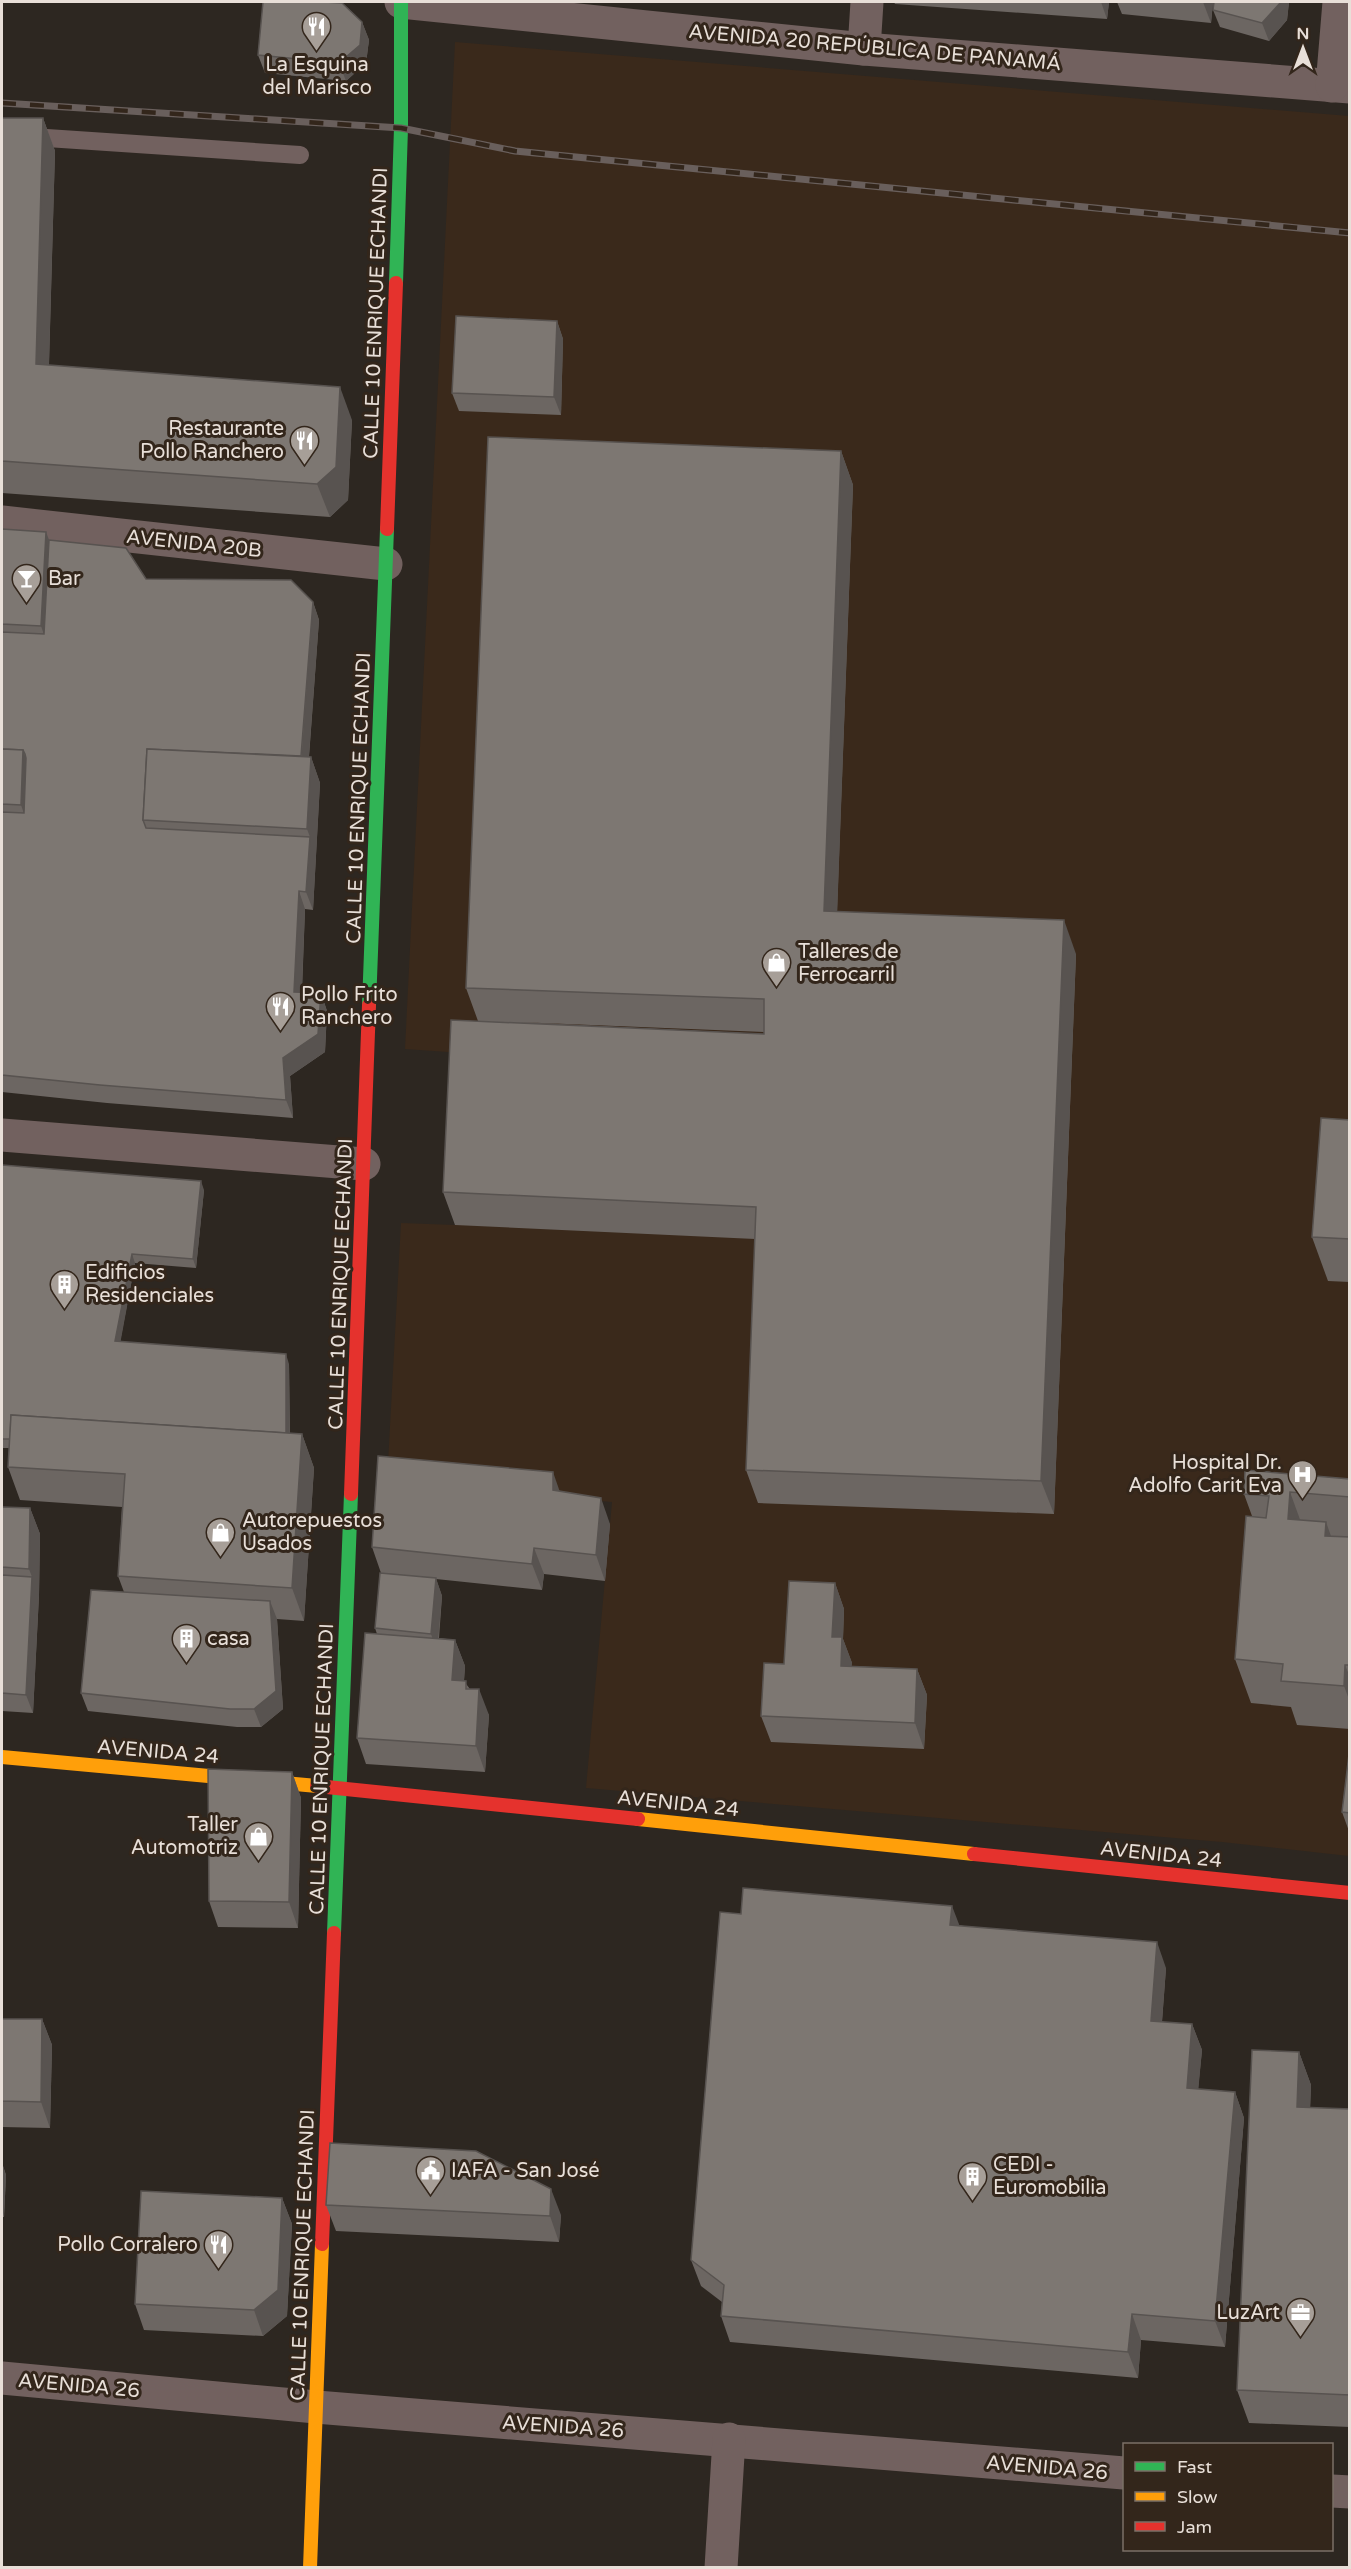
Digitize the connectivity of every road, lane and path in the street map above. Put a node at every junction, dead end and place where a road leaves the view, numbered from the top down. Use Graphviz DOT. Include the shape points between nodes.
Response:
graph roads {
  1 [pos="401,2"];
  2 [pos="867,2"];
  3 [pos="1340,2"];
  4 [pos="864,48"];
  5 [pos="1341,87"];
  6 [pos="2,135"];
  7 [pos="300,154"];
  8 [pos="2,522"];
  9 [pos="386,564"];
  10 [pos="2,1135"];
  11 [pos="364,1164"];
  12 [pos="2,1756"];
  13 [pos="339,1788"];
  14 [pos="1350,1893"];
  15 [pos="2,2378"];
  16 [pos="316,2407"];
  17 [pos="729,2439"];
  18 [pos="1123,2473"];
  19 [pos="1333,2491"];
  20 [pos="1350,2492"];
  21 [pos="310,2568"];
  22 [pos="721,2568"];
  1 -- 4 [label="street, AVENIDA 20 REPÚBLICA DE PANAMÁ"];
  1 -- 9 [label="street, CALLE 10 ENRIQUE ECHANDI" via="401,128"];
  2 -- 4 [label="street"];
  3 -- 5 [label="street"];
  4 -- 5 [label="street, AVENIDA 20 REPÚBLICA DE PANAMÁ"];
  6 -- 7 [label="lane"];
  8 -- 9 [label="street, AVENIDA 20B"];
  9 -- 11 [label="street, CALLE 10 ENRIQUE ECHANDI"];
  10 -- 11 [label="street"];
  11 -- 13 [label="street, CALLE 10 ENRIQUE ECHANDI"];
  12 -- 13 [label="street, AVENIDA 24"];
  13 -- 14 [label="street, AVENIDA 24"];
  13 -- 16 [label="street, CALLE 10 ENRIQUE ECHANDI"];
  15 -- 16 [label="street, AVENIDA 26"];
  16 -- 17 [label="street, AVENIDA 26"];
  16 -- 21 [label="street, CALLE 10 ENRIQUE ECHANDI"];
  17 -- 18 [label="street, AVENIDA 26"];
  17 -- 22 [label="street"];
  19 -- 20 [label="street"];
}
